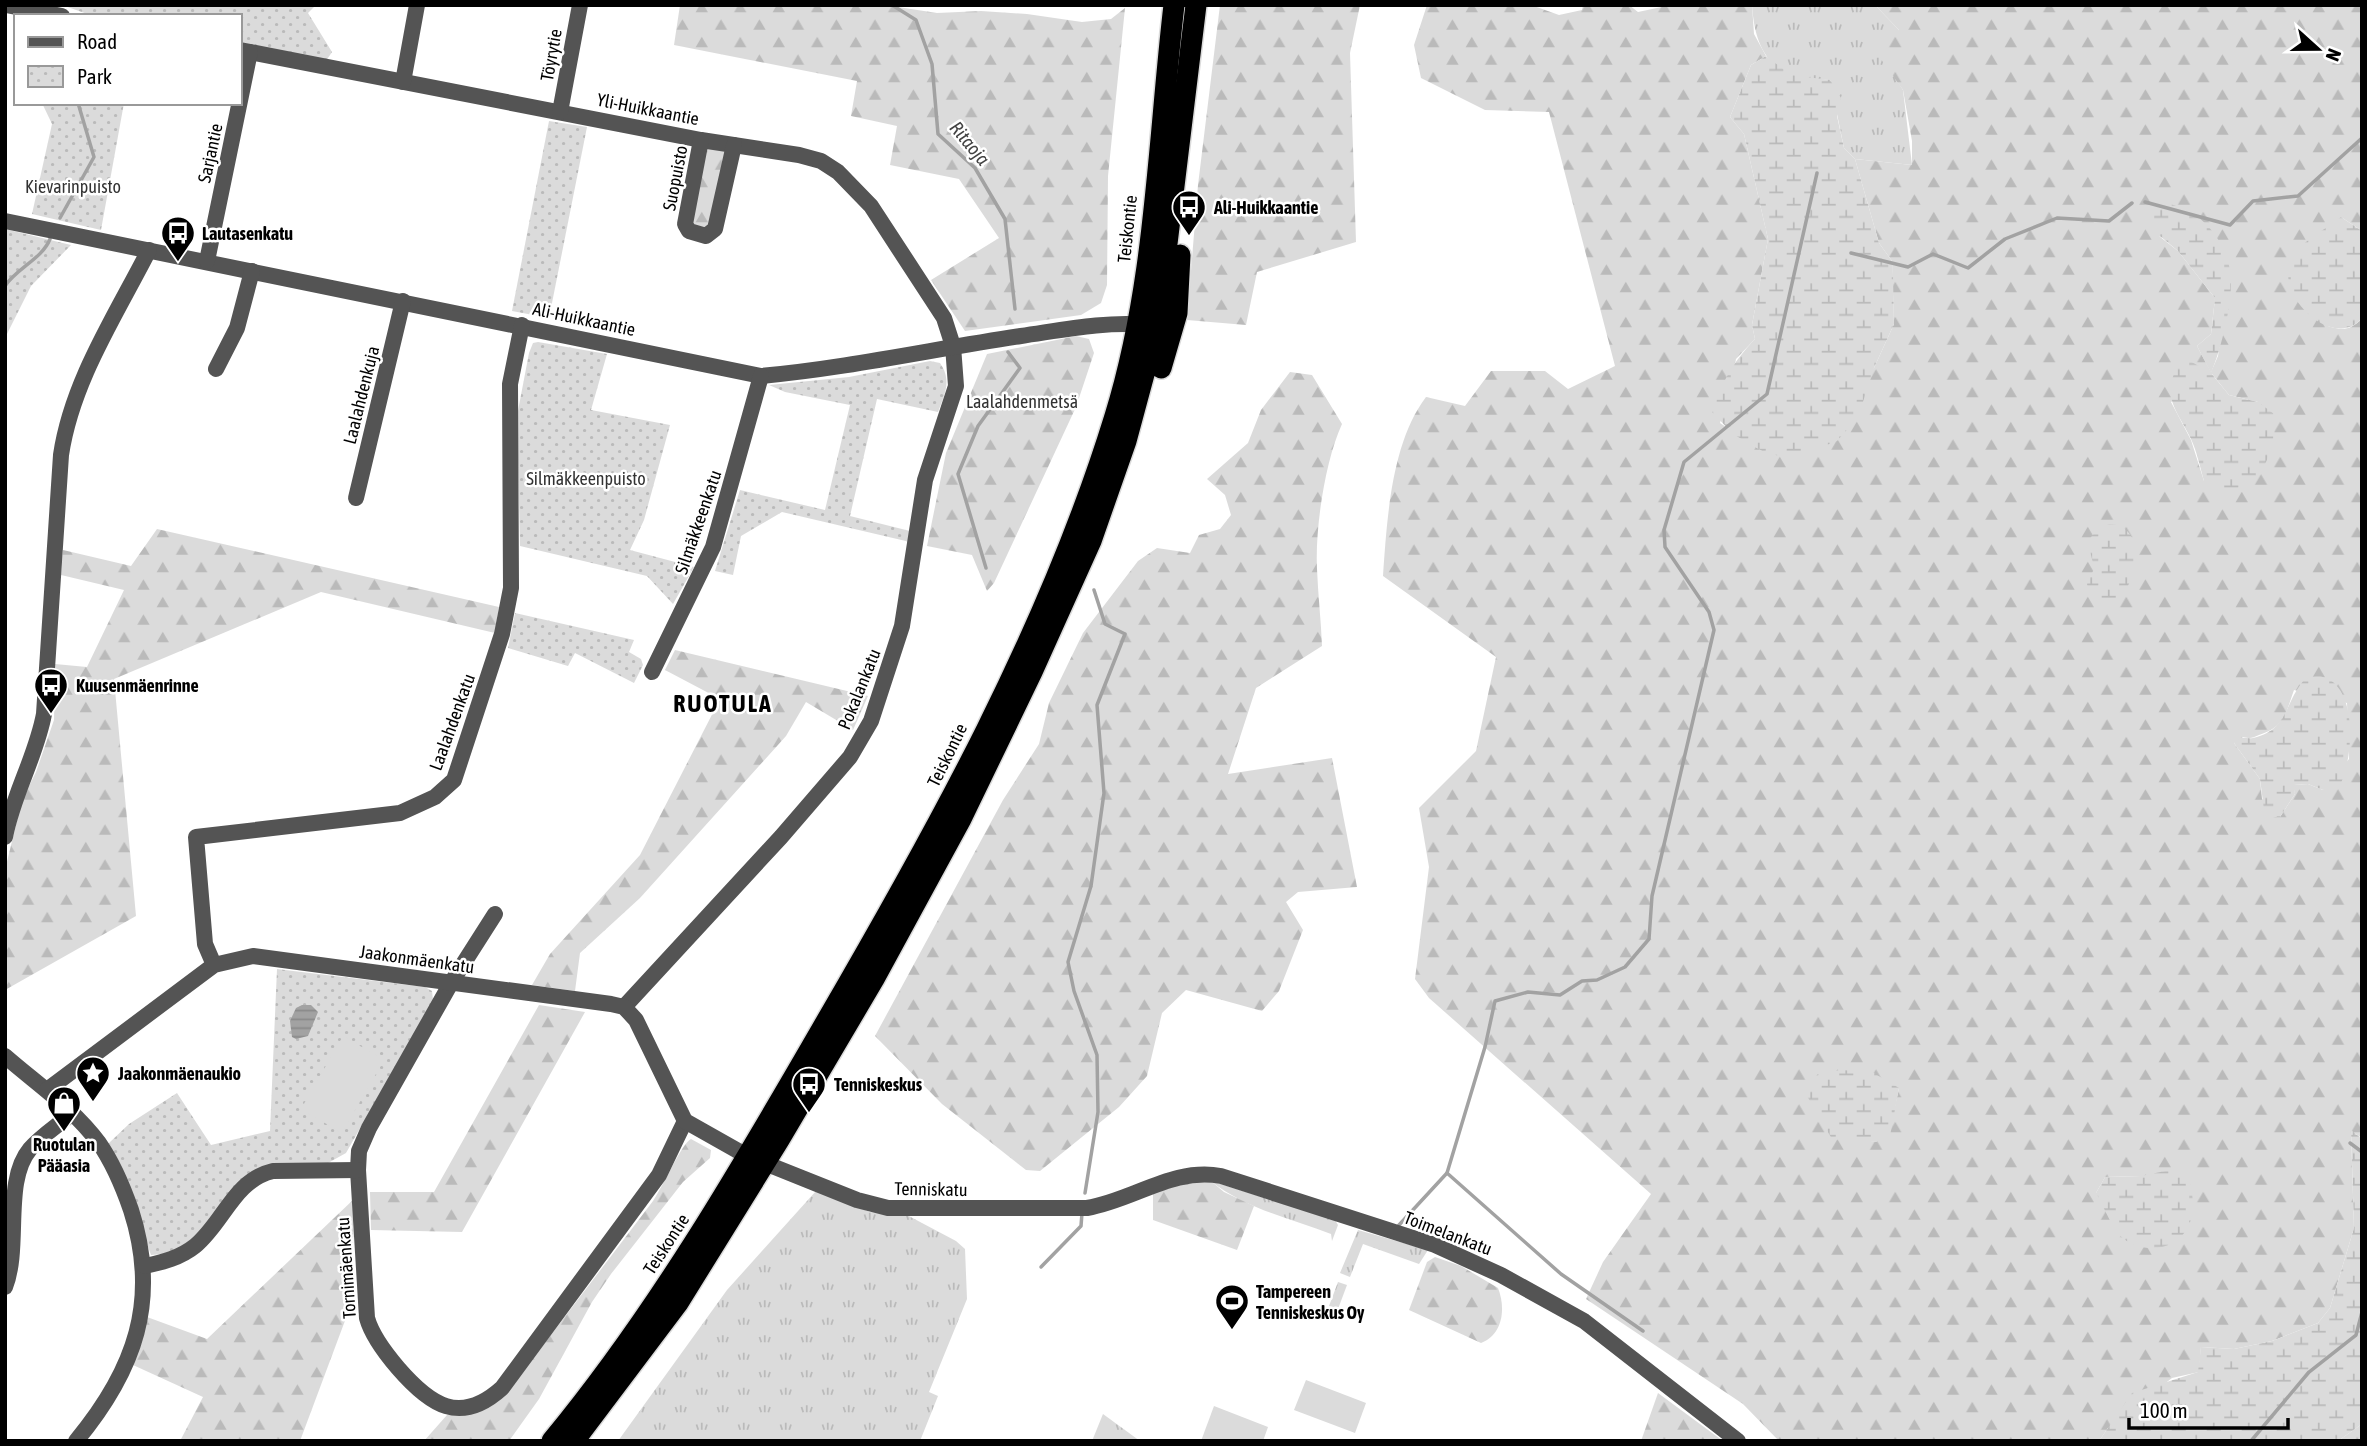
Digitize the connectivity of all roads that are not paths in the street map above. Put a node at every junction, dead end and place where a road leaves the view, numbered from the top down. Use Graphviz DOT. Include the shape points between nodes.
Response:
graph roads {
  1 [pos="6,5"];
  2 [pos="418,5"];
  3 [pos="580,5"];
  4 [pos="1174,5"];
  5 [pos="1196,5"];
  6 [pos="52,14"];
  7 [pos="245,51"];
  8 [pos="403,82"];
  9 [pos="235,105"];
  10 [pos="560,112"];
  11 [pos="701,140"];
  12 [pos="734,145"];
  13 [pos="1174,198"];
  14 [pos="5,221"];
  15 [pos="149,250"];
  16 [pos="207,261"];
  17 [pos="253,271"];
  18 [pos="404,301"];
  19 [pos="522,325"];
  20 [pos="1147,325"];
  21 [pos="953,346"];
  22 [pos="216,369"];
  23 [pos="761,376"];
  24 [pos="1126,441"];
  25 [pos="356,498"];
  26 [pos="652,672"];
  27 [pos="9,803"];
  28 [pos="5,837"];
  29 [pos="495,914"];
  30 [pos="214,965"];
  31 [pos="451,983"];
  32 [pos="624,1007"];
  33 [pos="5,1056"];
  34 [pos="47,1090"];
  35 [pos="72,1114"];
  36 [pos="685,1121"];
  37 [pos="756,1160"];
  38 [pos="358,1170"];
  39 [pos="1104,1205"];
  40 [pos="145,1266"];
  41 [pos="5,1287"];
  42 [pos="76,1441"];
  43 [pos="552,1441"];
  44 [pos="574,1441"];
  45 [pos="1738,1441"];
  1 -- 6 [label="street"];
  2 -- 8 [label="street"];
  3 -- 10 [label="street, Töyrytie"];
  4 -- 20 [label="highway, Teiskontie"];
  5 -- 13 [label="highway, Teiskontie"];
  7 -- 8 [label="street, Yli-Huikkaantie"];
  8 -- 10 [label="street, Yli-Huikkaantie"];
  9 -- 16 [label="street, Sarjantie"];
  10 -- 11 [label="street, Yli-Huikkaantie"];
  11 -- 12 [label="street, Yli-Huikkaantie"];
  11 -- 12 [label="street, Suopuisto" via="685,224 689,231 706,236 715,229"];
  12 -- 21 [label="street, Yli-Huikkaantie" via="799,155 838,172 871,206 899,245 944,318"];
  13 -- 20 [label="highway, Teiskontie"];
  13 -- 24 [label="highway" via="1181,215 1177,313 1145,415"];
  14 -- 15 [label="street, Ali-Huikkaantie"];
  15 -- 16 [label="street, Ali-Huikkaantie"];
  15 -- 27 [label="street" via="84,379 67,425 61,454 44,714 39,739"];
  16 -- 17 [label="street, Ali-Huikkaantie"];
  17 -- 18 [label="street, Ali-Huikkaantie"];
  17 -- 22 [label="street" via="237,328"];
  18 -- 19 [label="street, Ali-Huikkaantie"];
  18 -- 25 [label="street, Laalahdenkuja"];
  19 -- 23 [label="street, Ali-Huikkaantie"];
  19 -- 30 [label="street, Laalahdenkatu" via="510,384 511,588 506,621 454,780 430,800 400,813 196,837 205,944"];
  20 -- 21 [label="street, Ali-Huikkaantie" via="1098,325"];
  20 -- 24 [label="highway, Teiskontie"];
  20 -- 37 [label="highway, Teiskontie" via="1091,487 1011,677 938,824"];
  21 -- 23 [label="street, Ali-Huikkaantie" via="830,370"];
  21 -- 32 [label="street, Pokalankatu" via="956,386 925,480 904,620 871,721 850,757 782,838"];
  23 -- 26 [label="street, Silmäkkeenkatu" via="713,547"];
  24 -- 37 [label="highway, Teiskontie" via="1091,541 961,818 874,979"];
  27 -- 28 [label="street"];
  29 -- 31 [label="street"];
  30 -- 31 [label="street, Jaakonmäenkatu" via="253,957"];
  30 -- 34 [label="street, Jaakonmäenkatu"];
  31 -- 32 [label="street, Jaakonmäenkatu"];
  31 -- 38 [label="street, Tornimäenkatu" via="369,1128 359,1150"];
  32 -- 36 [label="street" via="636,1020"];
  33 -- 34 [label="street"];
  34 -- 35 [label="street"];
  35 -- 40 [label="street" via="100,1144 117,1174"];
  35 -- 41 [label="street" via="30,1149 21,1165"];
  36 -- 37 [label="street"];
  36 -- 38 [label="street, Tornimäenkatu" via="659,1175 502,1388 487,1400 462,1409 434,1402 418,1390 369,1327"];
  37 -- 39 [label="street, Tenniskatu" via="888,1208"];
  37 -- 43 [label="highway, Teiskontie"];
  37 -- 44 [label="highway, Teiskontie" via="669,1317"];
  38 -- 40 [label="street" via="259,1174 196,1246 169,1261"];
  39 -- 45 [label="street, Toimelankatu" via="1158,1183 1205,1173 1435,1245 1584,1321"];
  40 -- 42 [label="street" via="141,1310 124,1371"];
}
